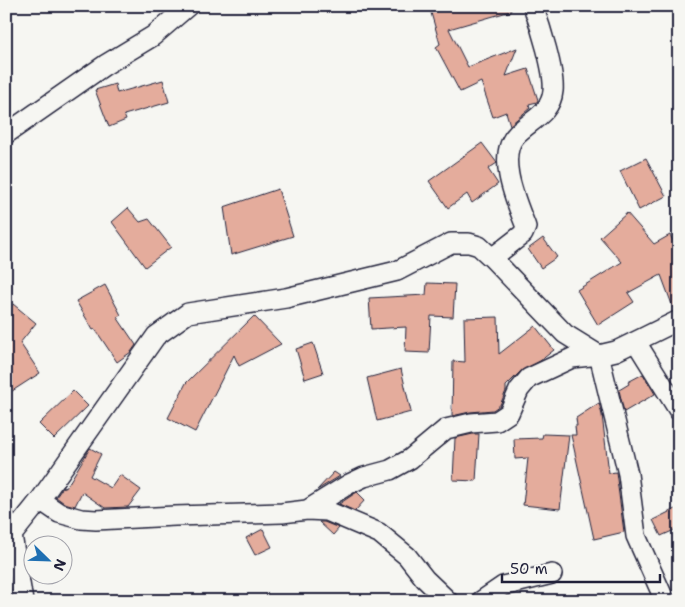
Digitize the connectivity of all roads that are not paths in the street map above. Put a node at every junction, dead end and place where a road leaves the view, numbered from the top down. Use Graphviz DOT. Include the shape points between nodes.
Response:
graph roads {
  1 [pos="188,6"];
  2 [pos="533,6"];
  3 [pos="6,134"];
  4 [pos="492,258"];
  5 [pos="679,320"];
  6 [pos="636,342"];
  7 [pos="599,355"];
  8 [pos="679,411"];
  9 [pos="40,500"];
  10 [pos="307,510"];
  11 [pos="8,530"];
  12 [pos="552,574"];
  13 [pos="23,601"];
  14 [pos="448,601"];
  15 [pos="481,601"];
  16 [pos="665,601"];
  1 -- 3 [label="street" via="153,36"];
  2 -- 4 [label="street" via="551,71 553,92 540,116 516,134 511,142 507,157 512,188 526,227 523,234"];
  4 -- 7 [label="street" via="565,334"];
  4 -- 9 [label="street" via="479,246 451,243 397,271 286,298 188,313 156,336"];
  5 -- 6 [label="street"];
  6 -- 7 [label="street"];
  6 -- 8 [label="street"];
  7 -- 10 [label="street" via="572,358 529,378 519,390 509,413 497,422 471,423 446,429 404,463 348,484"];
  7 -- 16 [label="street" via="628,474 636,536"];
  9 -- 10 [label="street" via="58,513 96,520 282,514"];
  9 -- 11 [label="street"];
  10 -- 14 [label="street" via="327,511 379,533 406,556 424,579"];
  11 -- 13 [label="street"];
  12 -- 15 [label="street" via="504,586"];
}
